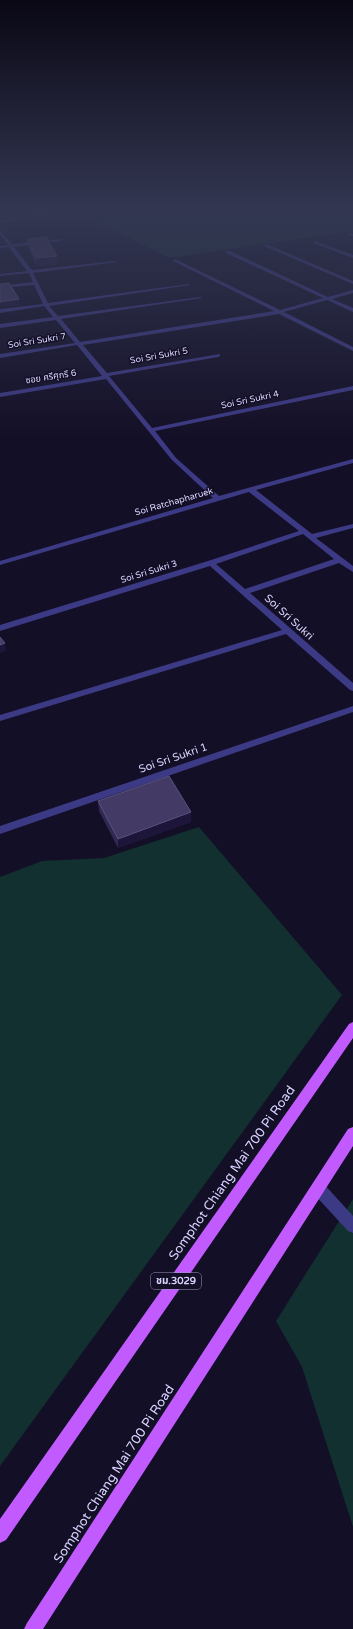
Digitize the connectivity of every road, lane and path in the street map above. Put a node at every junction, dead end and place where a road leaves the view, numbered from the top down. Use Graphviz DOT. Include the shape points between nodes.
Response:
graph roads {
  1 [pos="38,288"];
  2 [pos="173,288"];
  3 [pos="232,288"];
  4 [pos="306,288"];
  5 [pos="353,292"];
  6 [pos="200,298"];
  7 [pos="328,298"];
  8 [pos="46,305"];
  9 [pos="353,310"];
  10 [pos="0,311"];
  11 [pos="280,312"];
  12 [pos="56,318"];
  13 [pos="0,326"];
  14 [pos="78,344"];
  15 [pos="353,349"];
  16 [pos="218,355"];
  17 [pos="0,356"];
  18 [pos="105,376"];
  19 [pos="353,388"];
  20 [pos="0,395"];
  21 [pos="150,430"];
  22 [pos="353,462"];
  23 [pos="251,490"];
  24 [pos="218,499"];
  25 [pos="353,526"];
  26 [pos="302,532"];
  27 [pos="310,538"];
  28 [pos="338,560"];
  29 [pos="0,563"];
  30 [pos="211,563"];
  31 [pos="353,570"];
  32 [pos="245,592"];
  33 [pos="0,628"];
  34 [pos="286,631"];
  35 [pos="353,688"];
  36 [pos="353,709"];
  37 [pos="0,718"];
  38 [pos="0,830"];
  39 [pos="353,1028"];
  40 [pos="353,1134"];
  41 [pos="318,1188"];
  42 [pos="353,1226"];
  43 [pos="0,1534"];
  44 [pos="33,1629"];
  1 -- 8 [label="street"];
  2 -- 8 [label="street"];
  3 -- 11 [label="street"];
  4 -- 7 [label="street"];
  5 -- 7 [label="street, Soi Sri Sukri 7"];
  6 -- 12 [label="street"];
  7 -- 9 [label="street"];
  7 -- 11 [label="street, Soi Sri Sukri 7"];
  8 -- 10 [label="street"];
  8 -- 12 [label="street"];
  11 -- 14 [label="street, Soi Sri Sukri 7"];
  11 -- 15 [label="street"];
  12 -- 13 [label="street"];
  12 -- 14 [label="street"];
  14 -- 17 [label="street, Soi Sri Sukri 7"];
  14 -- 18 [label="street"];
  16 -- 18 [label="street, Soi Sri Sukri 5"];
  18 -- 20 [label="street, ซอย ศรีศุกรี 6"];
  18 -- 21 [label="street"];
  19 -- 21 [label="street, Soi Sri Sukri 4"];
  21 -- 24 [label="street" via="181,466"];
  22 -- 23 [label="street, Soi Ratchapharuek"];
  23 -- 24 [label="street, Soi Ratchapharuek"];
  23 -- 26 [label="street"];
  24 -- 29 [label="street, Soi Ratchapharuek"];
  25 -- 27 [label="street"];
  26 -- 27 [label="street"];
  26 -- 30 [label="street, Soi Sri Sukri 3"];
  27 -- 28 [label="street"];
  28 -- 31 [label="street"];
  28 -- 32 [label="street"];
  30 -- 32 [label="street, Soi Sri Sukri"];
  30 -- 33 [label="street, Soi Sri Sukri 3"];
  32 -- 34 [label="street, Soi Sri Sukri"];
  34 -- 35 [label="street, Soi Sri Sukri"];
  34 -- 37 [label="street"];
  36 -- 38 [label="street, Soi Sri Sukri 1"];
  39 -- 43 [label="main road, Somphot Chiang Mai 700 Pi Road / ชม.3029"];
  40 -- 41 [label="main road, Somphot Chiang Mai 700 Pi Road"];
  41 -- 42 [label="street"];
  41 -- 44 [label="main road, Somphot Chiang Mai 700 Pi Road"];
}
